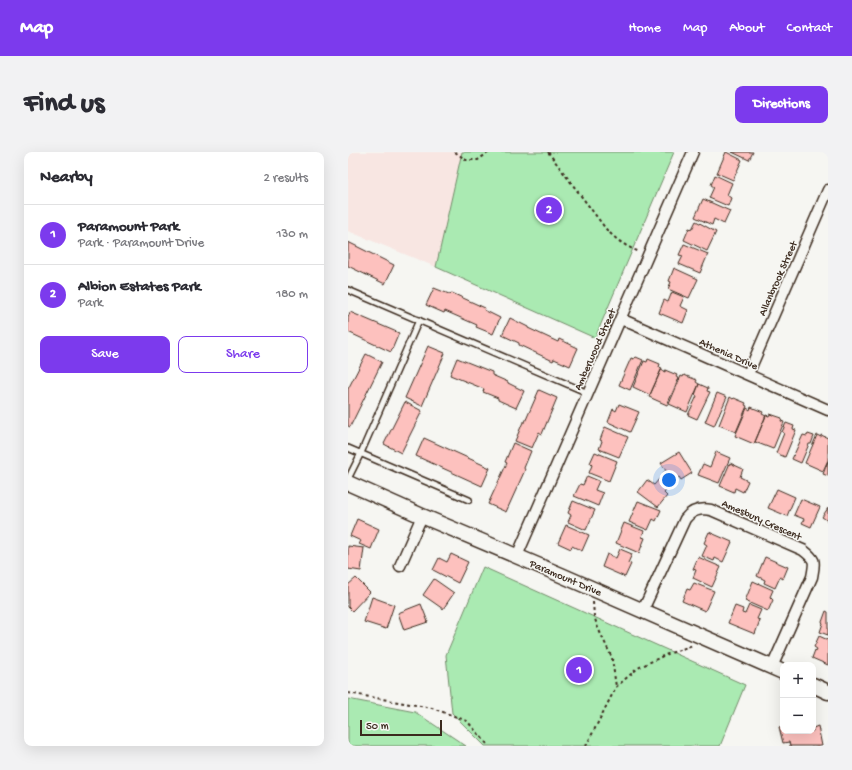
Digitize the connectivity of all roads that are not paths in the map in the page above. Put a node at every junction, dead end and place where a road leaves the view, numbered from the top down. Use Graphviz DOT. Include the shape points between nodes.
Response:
graph roads {
  1 [pos="693,152"];
  2 [pos="828,190"];
  3 [pos="348,290"];
  4 [pos="621,319"];
  5 [pos="419,320"];
  6 [pos="748,374"];
  7 [pos="588,393"];
  8 [pos="828,410"];
  9 [pos="348,448"];
  10 [pos="361,453"];
  11 [pos="348,480"];
  12 [pos="348,483"];
  13 [pos="469,500"];
  14 [pos="422,516"];
  15 [pos="517,556"];
  16 [pos="400,566"];
  17 [pos="643,610"];
  18 [pos="777,669"];
  19 [pos="816,686"];
  20 [pos="828,692"];
  1 -- 4 [label="street, Amberwood Street"];
  2 -- 6 [label="street, Allanbrook Street"];
  3 -- 5 [label="lane"];
  4 -- 6 [label="street, Athenia Drive"];
  4 -- 7 [label="street, Amberwood Street"];
  5 -- 7 [label="lane"];
  5 -- 10 [label="lane"];
  6 -- 8 [label="street, Athenia Drive"];
  7 -- 15 [label="street, Amberwood Street"];
  9 -- 10 [label="lane"];
  10 -- 11 [label="lane"];
  10 -- 13 [label="lane"];
  12 -- 14 [label="street, Paramount Drive"];
  14 -- 15 [label="street, Paramount Drive"];
  14 -- 16 [label="street"];
  15 -- 17 [label="street, Paramount Drive"];
  17 -- 18 [label="street, Paramount Drive"];
  17 -- 18 [label="street, Amesbury Crescent" via="685,519 689,514 702,509 711,510 802,550 812,557 815,563 812,578"];
  19 -- 20 [label="street"];
}
